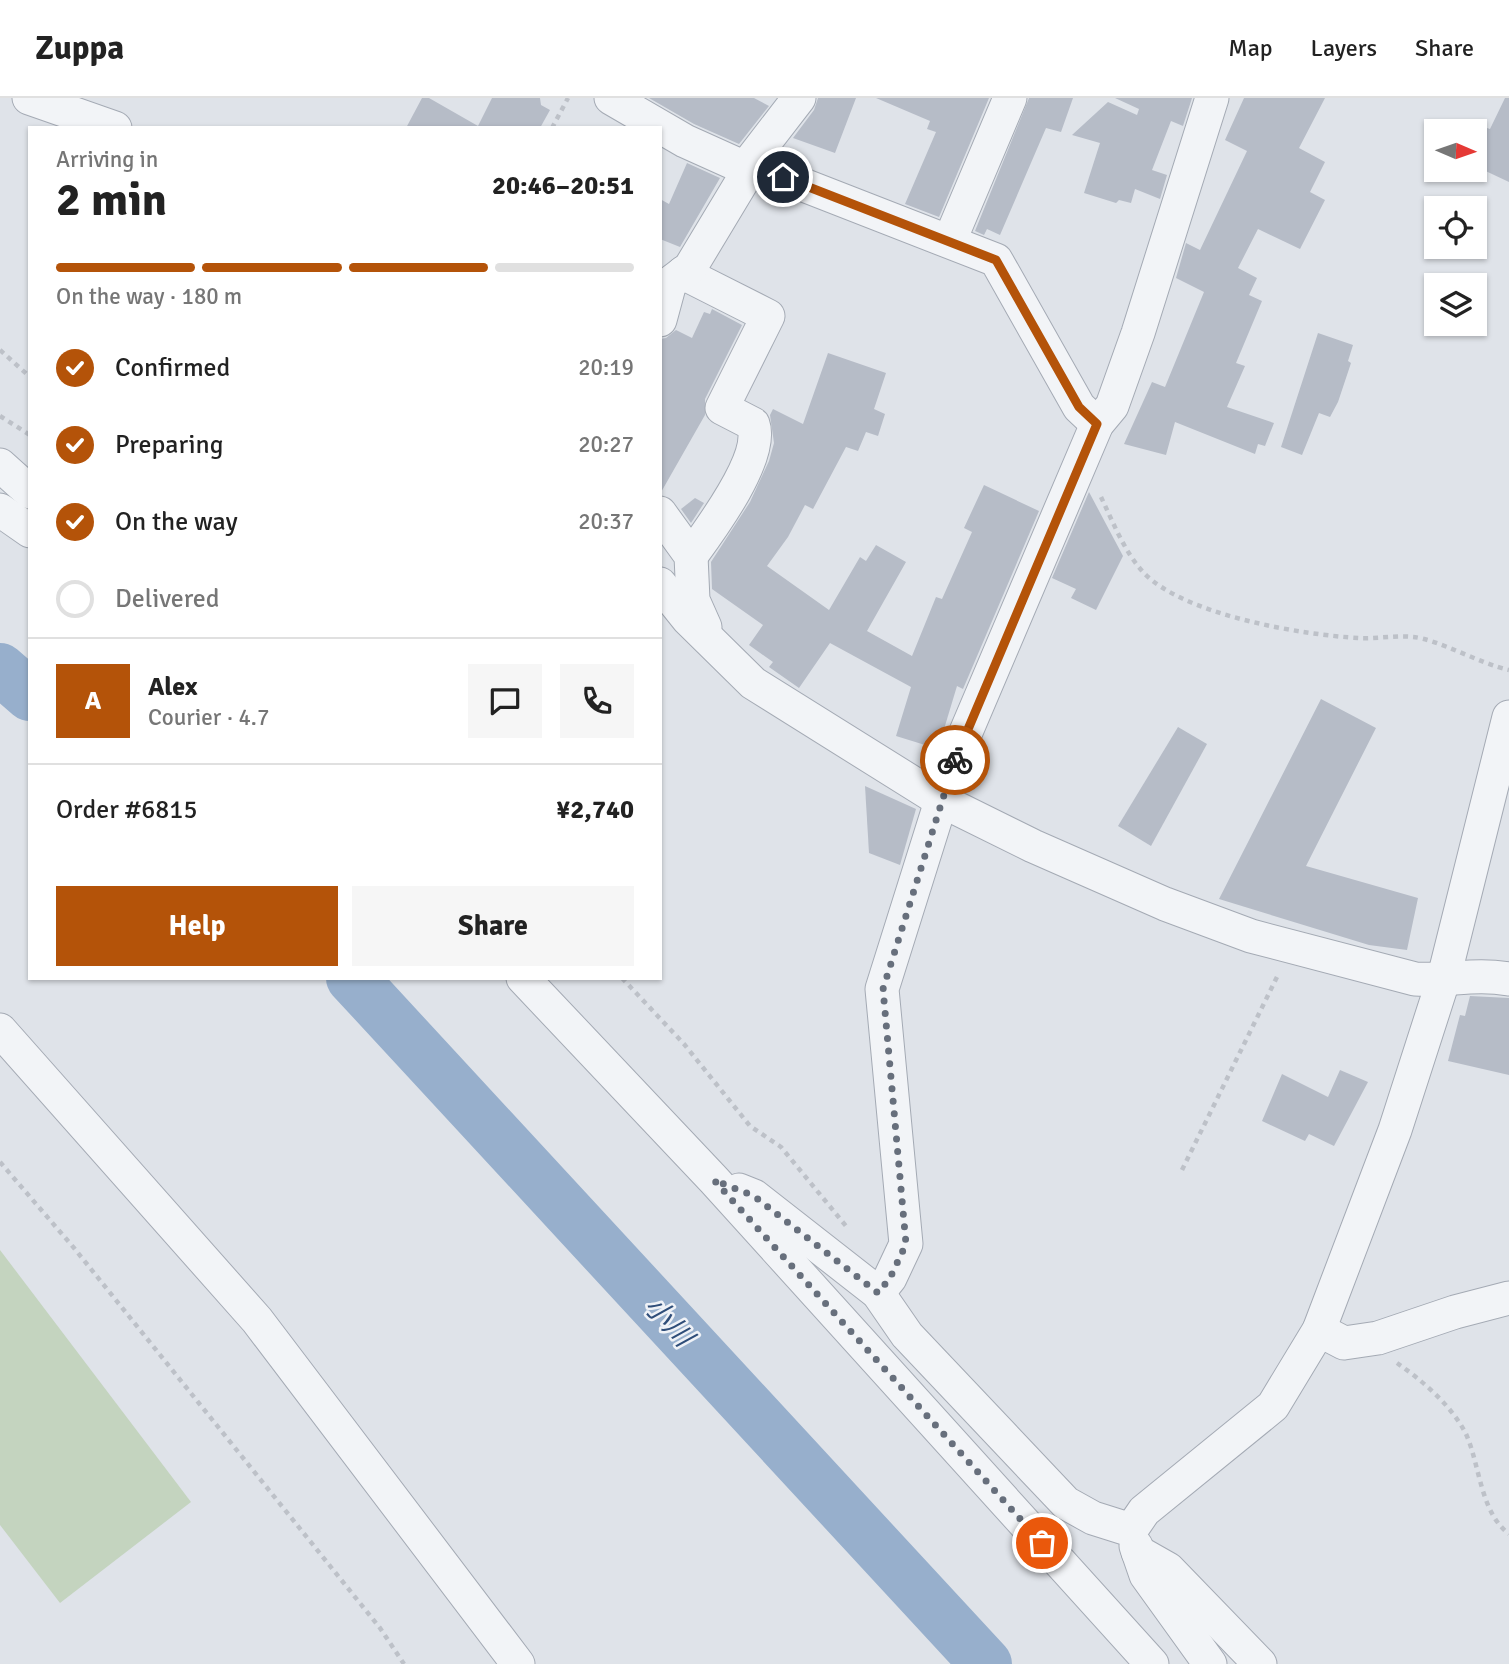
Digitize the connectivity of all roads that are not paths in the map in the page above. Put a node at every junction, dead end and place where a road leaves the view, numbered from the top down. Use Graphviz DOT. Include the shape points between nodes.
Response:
graph roads {
  1 [pos="29,98"];
  2 [pos="611,98"];
  3 [pos="800,98"];
  4 [pos="1010,98"];
  5 [pos="1212,98"];
  6 [pos="109,126"];
  7 [pos="659,126"];
  8 [pos="662,128"];
  9 [pos="745,168"];
  10 [pos="950,240"];
  11 [pos="683,273"];
  12 [pos="662,313"];
  13 [pos="1097,424"];
  14 [pos="0,465"];
  15 [pos="28,490"];
  16 [pos="0,510"];
  17 [pos="662,516"];
  18 [pos="28,530"];
  19 [pos="691,556"];
  20 [pos="662,586"];
  21 [pos="710,638"];
  22 [pos="1509,717"];
  23 [pos="940,800"];
  24 [pos="1509,978"];
  25 [pos="525,980"];
  26 [pos="1443,981"];
  27 [pos="0,1030"];
  28 [pos="714,1180"];
  29 [pos="878,1293"];
  30 [pos="1509,1298"];
  31 [pos="1319,1330"];
  32 [pos="1134,1541"];
  33 [pos="518,1664"];
  34 [pos="1152,1664"];
  35 [pos="1210,1664"];
  36 [pos="1260,1664"];
  1 -- 6 [label="street"];
  2 -- 7 [label="street"];
  3 -- 9 [label="street"];
  4 -- 10 [label="street"];
  5 -- 13 [label="street" via="1138,333 1112,406"];
  8 -- 9 [label="street"];
  9 -- 10 [label="street" via="783,177"];
  9 -- 11 [label="street" via="743,180"];
  10 -- 13 [label="street" via="996,260 1079,407"];
  11 -- 12 [label="street" via="670,283"];
  11 -- 19 [label="street" via="768,316 722,408 753,424 753,447 730,496"];
  13 -- 23 [label="street" via="986,678"];
  14 -- 15 [label="street"];
  16 -- 18 [label="street"];
  17 -- 19 [label="street"];
  19 -- 21 [label="street" via="693,600"];
  20 -- 21 [label="street"];
  21 -- 23 [label="street" via="752,683"];
  22 -- 26 [label="street"];
  23 -- 26 [label="street" via="1165,904 1251,936 1415,979"];
  23 -- 29 [label="street" via="883,989 906,1244"];
  24 -- 26 [label="street" via="1480,974"];
  25 -- 28 [label="street"];
  26 -- 31 [label="street" via="1395,1130"];
  27 -- 33 [label="street" via="257,1320"];
  28 -- 29 [label="street" via="754,1196"];
  28 -- 34 [label="street"];
  29 -- 32 [label="street" via="907,1335 1066,1503"];
  30 -- 31 [label="street" via="1369,1339 1344,1343"];
  31 -- 32 [label="street" via="1273,1406 1144,1511"];
  32 -- 35 [label="street" via="1146,1574"];
  32 -- 36 [label="street" via="1168,1569"];
}
